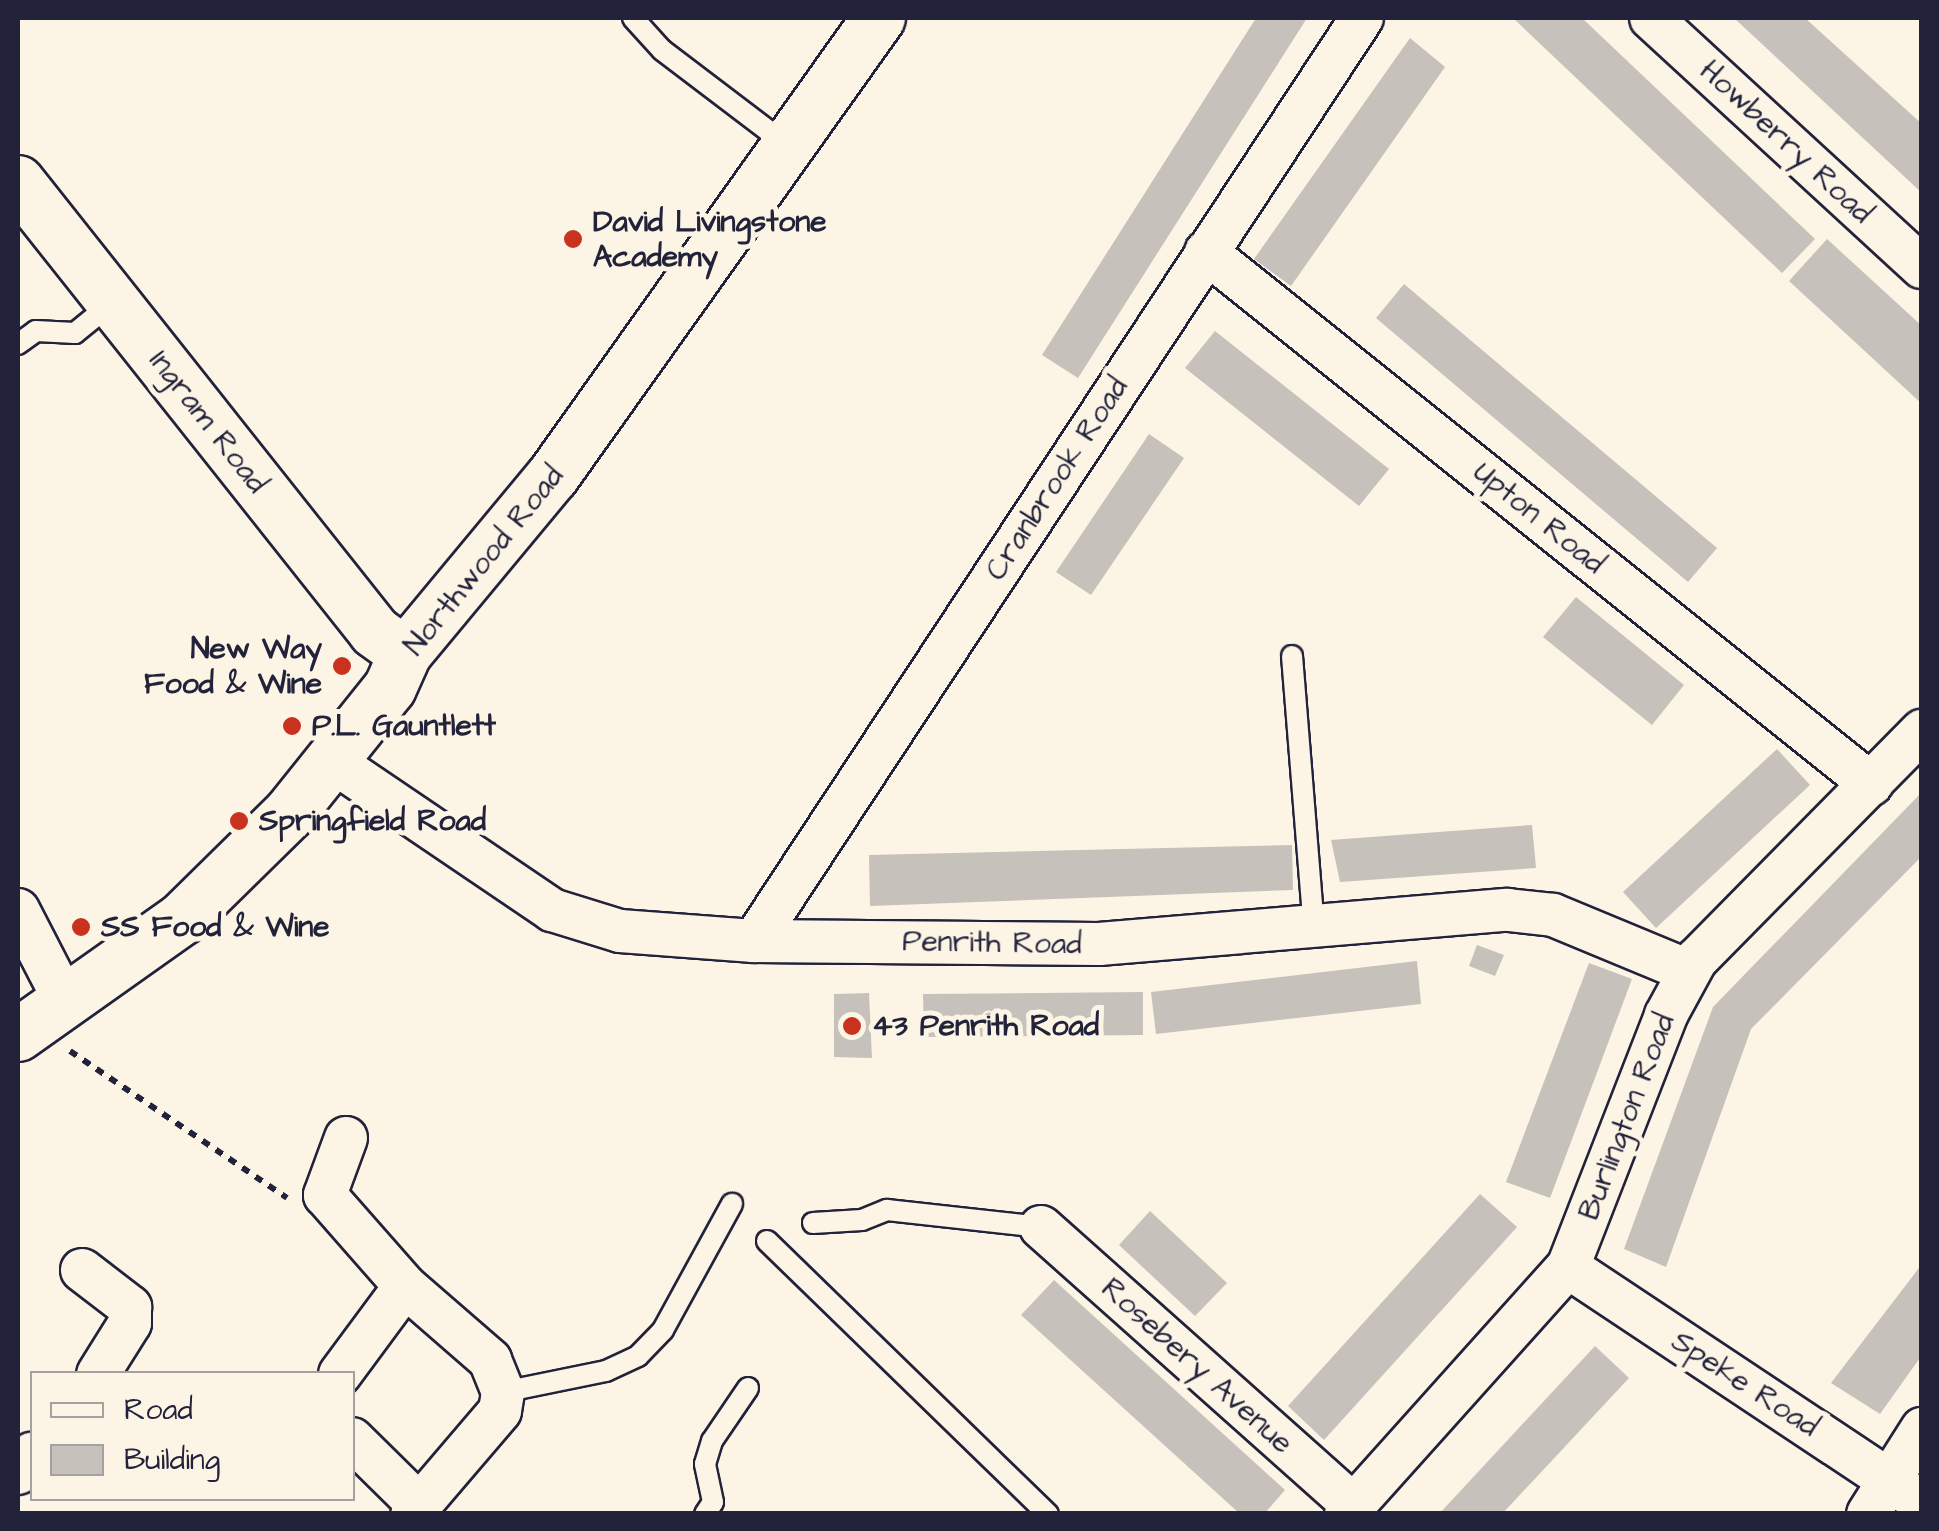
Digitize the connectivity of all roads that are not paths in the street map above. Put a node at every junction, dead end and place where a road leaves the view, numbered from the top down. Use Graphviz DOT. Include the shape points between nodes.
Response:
graph roads {
  1 [pos="633,18"];
  2 [pos="879,18"];
  3 [pos="1362,18"];
  4 [pos="1651,18"];
  5 [pos="788,146"];
  6 [pos="18,182"];
  7 [pos="1206,252"];
  8 [pos="1922,267"];
  9 [pos="113,302"];
  10 [pos="18,344"];
  11 [pos="405,654"];
  12 [pos="1292,656"];
  13 [pos="1922,731"];
  14 [pos="332,761"];
  15 [pos="1871,784"];
  16 [pos="18,910"];
  17 [pos="1314,930"];
  18 [pos="754,941"];
  19 [pos="1688,972"];
  20 [pos="43,1018"];
  21 [pos="346,1138"];
  22 [pos="732,1204"];
  23 [pos="813,1223"];
  24 [pos="1041,1227"];
  25 [pos="767,1241"];
  26 [pos="1568,1267"];
  27 [pos="82,1270"];
  28 [pos="405,1286"];
  29 [pos="100,1371"];
  30 [pos="342,1371"];
  31 [pos="748,1388"];
  32 [pos="503,1392"];
  33 [pos="1922,1429"];
  34 [pos="355,1442"];
  35 [pos="1892,1499"];
  36 [pos="415,1509"];
  37 [pos="1350,1509"];
  38 [pos="705,1514"];
  39 [pos="1048,1514"];
  1 -- 5 [label="lane" via="662,50"];
  2 -- 5 [label="street, Northwood Road"];
  3 -- 7 [label="street, Cranbrook Road"];
  4 -- 8 [label="street, Howberry Road"];
  5 -- 11 [label="street, Northwood Road" via="553,476"];
  6 -- 9 [label="street, Ingram Road"];
  7 -- 15 [label="street, Upton Road"];
  7 -- 18 [label="street, Cranbrook Road"];
  9 -- 10 [label="lane" via="75,332 36,331"];
  9 -- 11 [label="street, Ingram Road" via="375,632"];
  11 -- 14 [label="street, Northwood Road" via="390,688"];
  12 -- 17 [label="lane"];
  13 -- 15 [label="street, Burlington Road"];
  14 -- 18 [label="street, Penrith Road" via="576,920"];
  14 -- 20 [label="street, Northwood Road" via="182,919"];
  15 -- 19 [label="street, Burlington Road"];
  16 -- 20 [label="street"];
  17 -- 18 [label="street, Penrith Road" via="1100,944"];
  17 -- 19 [label="street, Penrith Road" via="1531,912"];
  19 -- 26 [label="street, Burlington Road"];
  21 -- 28 [label="street" via="326,1196"];
  22 -- 32 [label="lane" via="673,1314 638,1356 606,1371"];
  23 -- 24 [label="lane" via="862,1220 888,1210"];
  24 -- 37 [label="street, Rosebery Avenue"];
  25 -- 39 [label="lane"];
  26 -- 35 [label="street, Speke Road"];
  26 -- 37 [label="street, Burlington Road"];
  27 -- 29 [label="street" via="130,1307 130,1323"];
  28 -- 30 [label="street"];
  28 -- 32 [label="street" via="490,1360"];
  31 -- 38 [label="lane" via="712,1441 705,1464 714,1502"];
  32 -- 36 [label="street" via="500,1412"];
  33 -- 35 [label="street"];
  34 -- 36 [label="street"];
}
